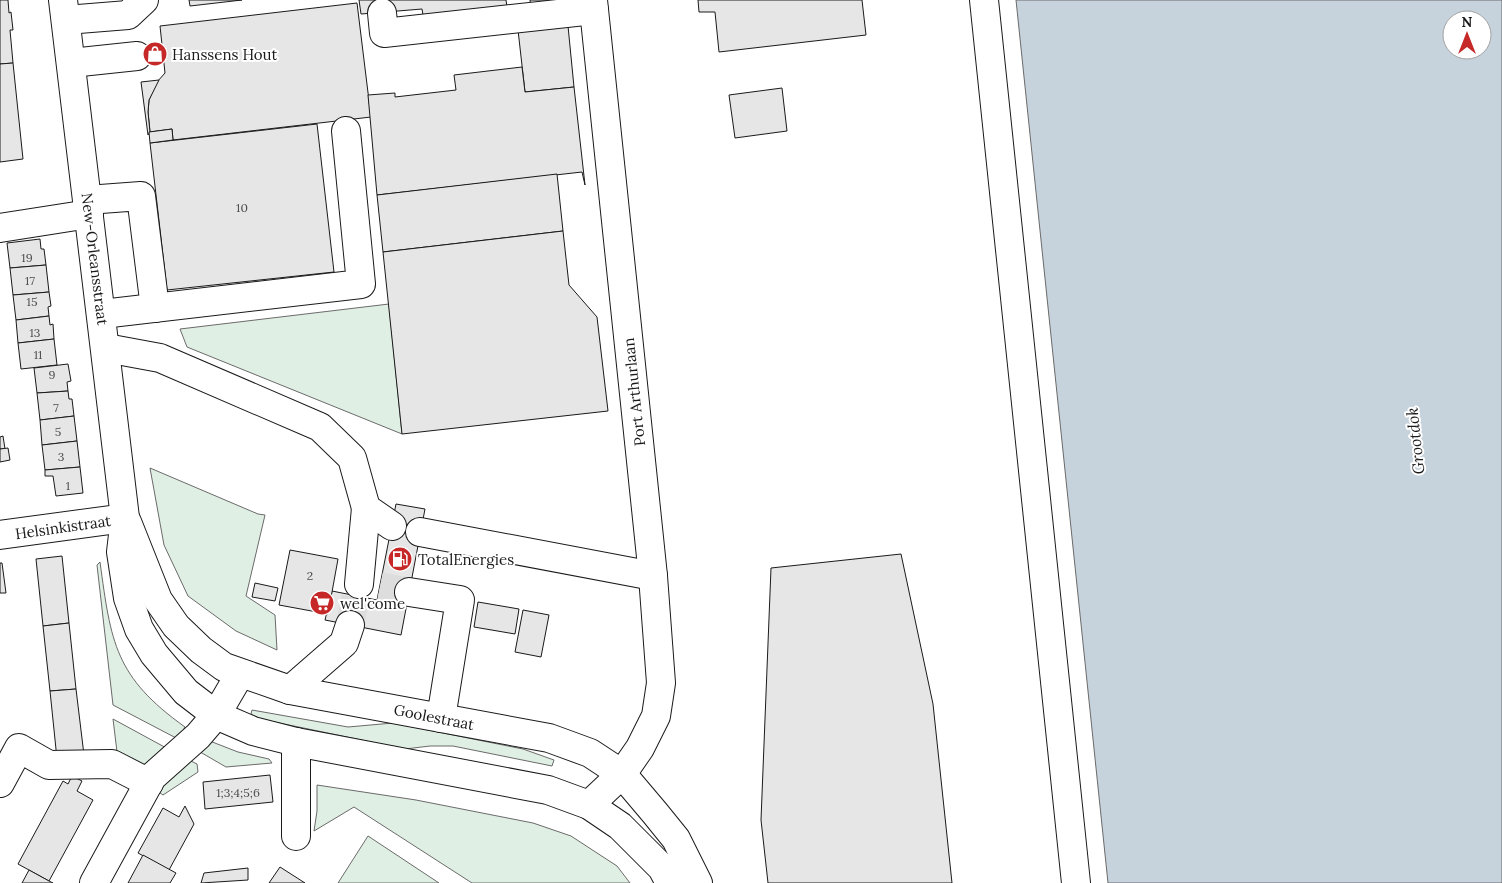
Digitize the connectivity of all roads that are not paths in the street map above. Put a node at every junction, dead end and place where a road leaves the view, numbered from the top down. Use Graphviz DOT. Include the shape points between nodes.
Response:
graph roads {
  1 [pos="144,0"];
  2 [pos="984,0"];
  3 [pos="594,5"];
  4 [pos="517,9"];
  5 [pos="64,10"];
  6 [pos="382,12"];
  7 [pos="137,56"];
  8 [pos="71,63"];
  9 [pos="346,131"];
  10 [pos="88,207"];
  11 [pos="0,228"];
  12 [pos="155,308"];
  13 [pos="102,314"];
  14 [pos="106,348"];
  15 [pos="366,508"];
  16 [pos="126,518"];
  17 [pos="392,526"];
  18 [pos="420,532"];
  19 [pos="0,535"];
  20 [pos="653,576"];
  21 [pos="365,588"];
  22 [pos="409,592"];
  23 [pos="350,625"];
  24 [pos="240,674"];
  25 [pos="290,690"];
  26 [pos="216,715"];
  27 [pos="441,718"];
  28 [pos="296,742"];
  29 [pos="622,774"];
  30 [pos="0,782"];
  31 [pos="149,783"];
  32 [pos="589,805"];
  33 [pos="296,836"];
  34 [pos="94,883"];
  35 [pos="670,883"];
  36 [pos="698,883"];
  37 [pos="1076,883"];
  1 -- 5 [label="main road" via="128,15"];
  2 -- 37 [label="main road"];
  3 -- 4 [label="main road"];
  3 -- 20 [label="main road, Port Arthurlaan"];
  4 -- 6 [label="main road" via="384,33"];
  5 -- 8 [label="main road, New-Orleansstraat"];
  7 -- 8 [label="main road"];
  8 -- 10 [label="main road, New-Orleansstraat"];
  9 -- 12 [label="main road" via="361,284"];
  10 -- 11 [label="main road"];
  10 -- 12 [label="main road" via="141,196"];
  10 -- 13 [label="main road, New-Orleansstraat"];
  12 -- 13 [label="main road"];
  13 -- 14 [label="main road, New-Orleansstraat"];
  14 -- 15 [label="main road" via="160,358 320,427 352,458"];
  14 -- 16 [label="main road, New-Orleansstraat"];
  15 -- 17 [label="main road"];
  15 -- 21 [label="main road"];
  16 -- 19 [label="main road, Helsinkistraat"];
  16 -- 24 [label="main road, Goolestraat" via="158,600 176,626 201,650"];
  16 -- 26 [label="main road" via="121,552 128,598 139,629 154,654 186,692"];
  18 -- 20 [label="main road"];
  20 -- 29 [label="main road, Port Arthurlaan" via="661,683 656,716"];
  22 -- 27 [label="main road" via="460,600"];
  23 -- 25 [label="main road" via="344,643"];
  24 -- 25 [label="main road, Goolestraat"];
  24 -- 26 [label="main road"];
  25 -- 27 [label="main road, Goolestraat"];
  26 -- 28 [label="main road" via="253,731"];
  26 -- 31 [label="main road"];
  27 -- 29 [label="main road, Goolestraat" via="549,738 590,753"];
  28 -- 32 [label="main road" via="548,790"];
  28 -- 33 [label="main road"];
  29 -- 32 [label="main road, Port Arthurlaan"];
  29 -- 36 [label="main road" via="676,839"];
  30 -- 31 [label="main road" via="19,748 49,765 112,764"];
  31 -- 34 [label="main road"];
  32 -- 35 [label="main road" via="620,826 662,868"];
}
